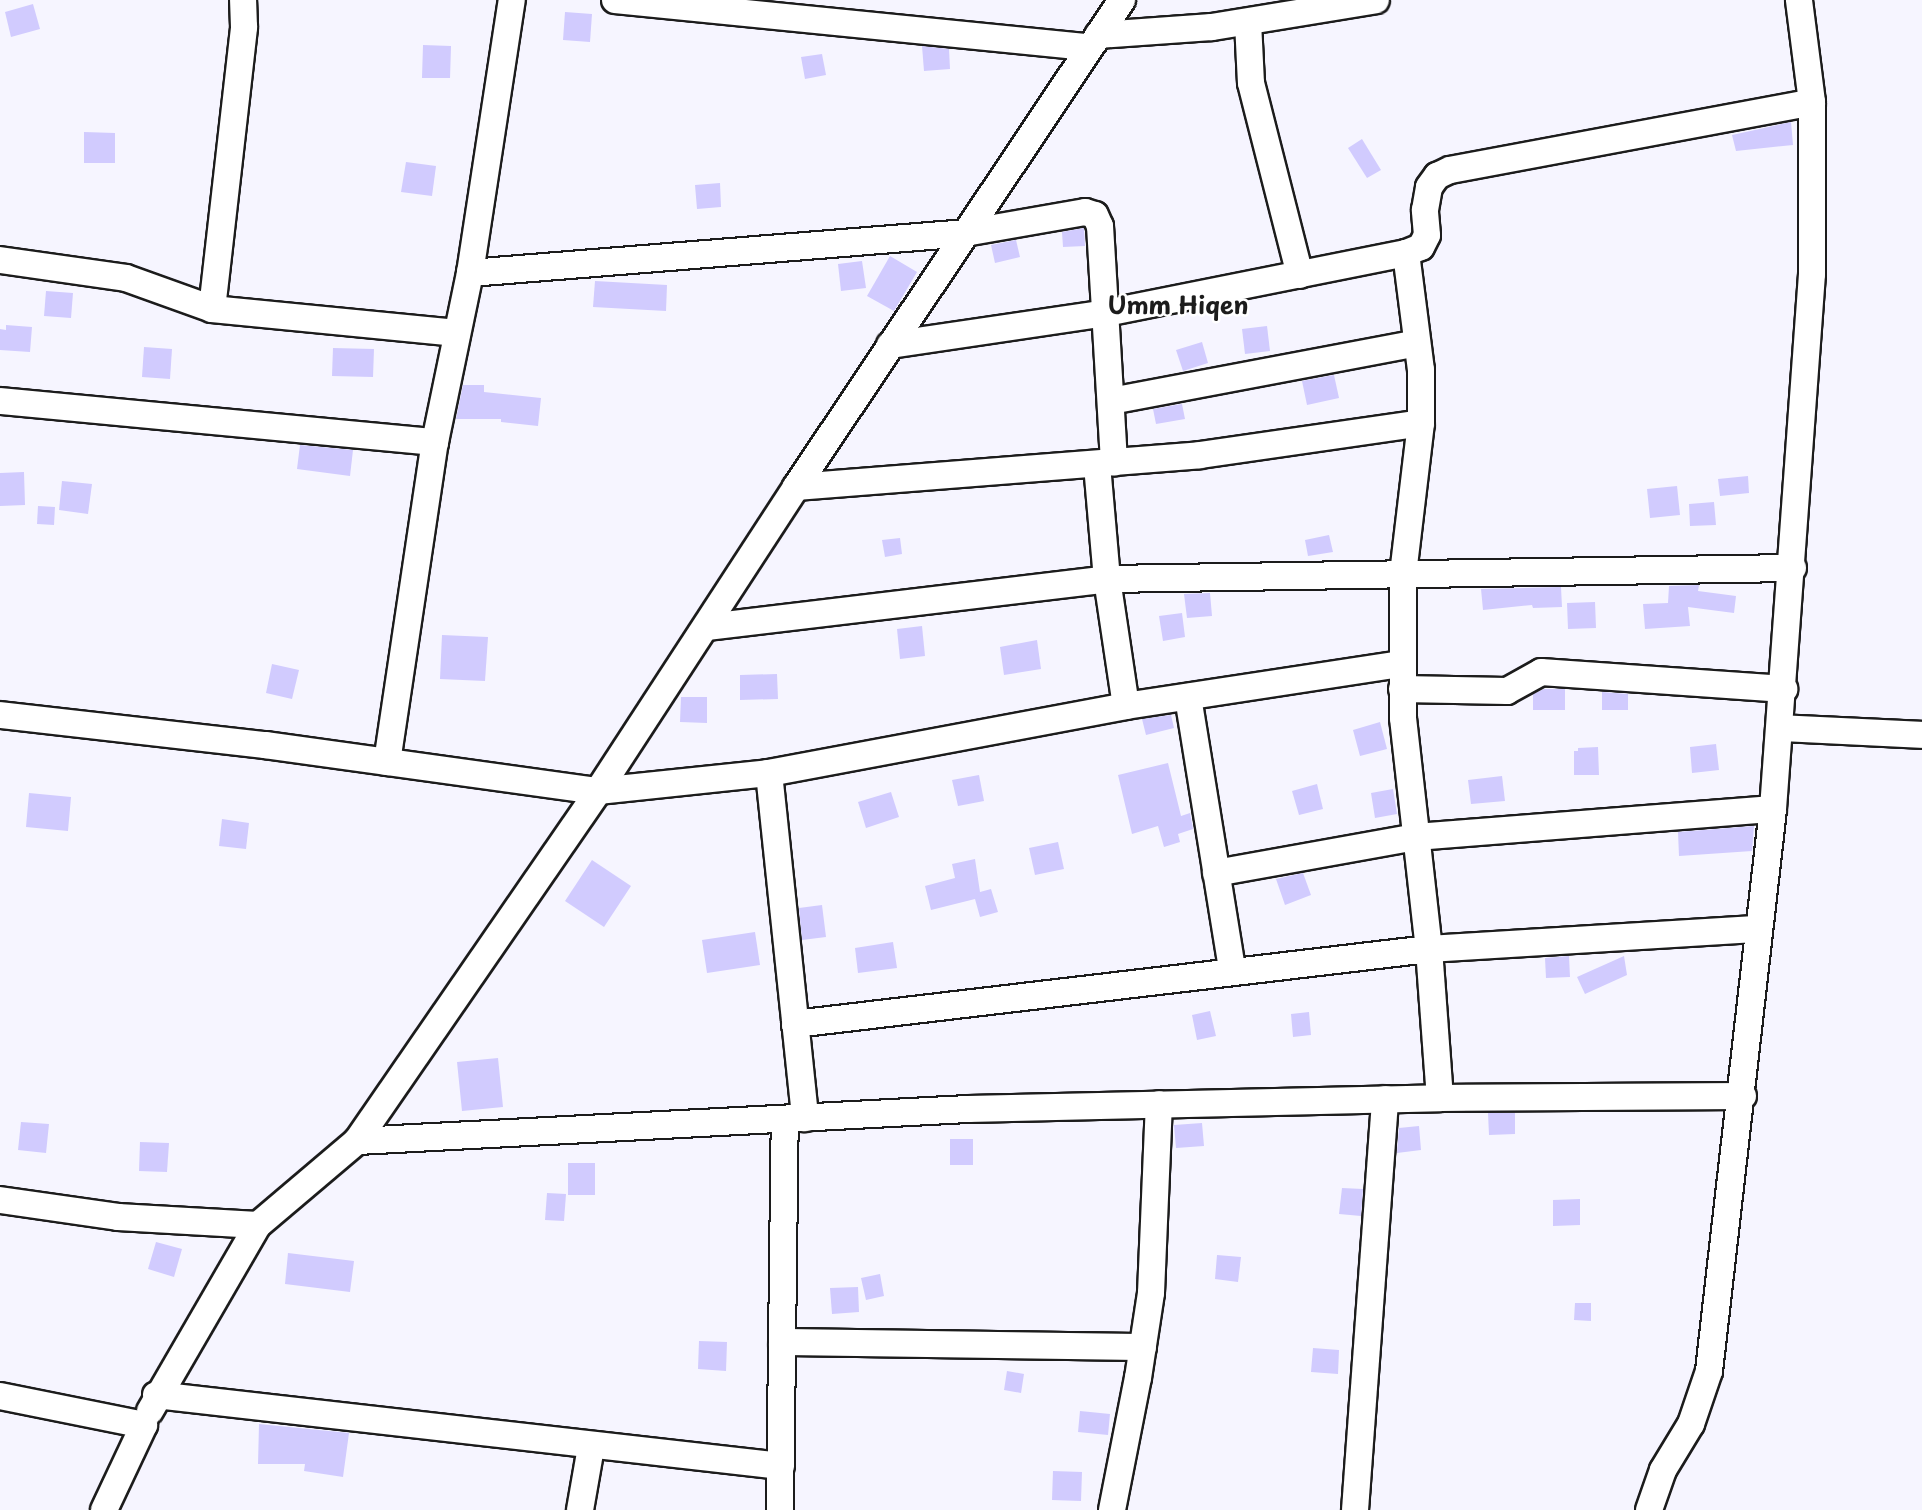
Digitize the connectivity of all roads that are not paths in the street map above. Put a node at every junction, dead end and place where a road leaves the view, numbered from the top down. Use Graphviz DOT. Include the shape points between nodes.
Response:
graph roads {
  1 [pos="243,0"];
  2 [pos="513,0"];
  3 [pos="615,0"];
  4 [pos="1122,0"];
  5 [pos="1376,0"];
  6 [pos="1800,0"];
  7 [pos="1248,22"];
  8 [pos="1094,41"];
  9 [pos="1812,102"];
  10 [pos="965,233"];
  11 [pos="1406,253"];
  12 [pos="0,260"];
  13 [pos="470,273"];
  14 [pos="1300,275"];
  15 [pos="212,309"];
  16 [pos="1106,313"];
  17 [pos="457,333"];
  18 [pos="1418,343"];
  19 [pos="890,345"];
  20 [pos="0,401"];
  21 [pos="1111,401"];
  22 [pos="1421,423"];
  23 [pos="435,442"];
  24 [pos="1106,464"];
  25 [pos="796,487"];
  26 [pos="1793,568"];
  27 [pos="1403,574"];
  28 [pos="1107,579"];
  29 [pos="707,626"];
  30 [pos="1401,676"];
  31 [pos="1784,689"];
  32 [pos="1188,697"];
  33 [pos="1126,706"];
  34 [pos="0,715"];
  35 [pos="1780,728"];
  36 [pos="1922,735"];
  37 [pos="387,762"];
  38 [pos="769,774"];
  39 [pos="598,791"];
  40 [pos="1773,810"];
  41 [pos="1416,837"];
  42 [pos="1216,873"];
  43 [pos="1758,929"];
  44 [pos="1429,949"];
  45 [pos="1232,970"];
  46 [pos="795,1024"];
  47 [pos="1743,1096"];
  48 [pos="1440,1098"];
  49 [pos="1385,1099"];
  50 [pos="1159,1104"];
  51 [pos="795,1118"];
  52 [pos="357,1141"];
  53 [pos="0,1200"];
  54 [pos="258,1225"];
  55 [pos="782,1342"];
  56 [pos="1143,1347"];
  57 [pos="156,1395"];
  58 [pos="0,1396"];
  59 [pos="144,1425"];
  60 [pos="591,1447"];
  61 [pos="780,1466"];
  62 [pos="104,1510"];
  63 [pos="580,1510"];
  64 [pos="780,1510"];
  65 [pos="1112,1510"];
  66 [pos="1355,1510"];
  67 [pos="1649,1510"];
  1 -- 15 [label="street" via="244,27"];
  2 -- 13 [label="street"];
  3 -- 8 [label="street"];
  4 -- 8 [label="street"];
  5 -- 7 [label="street"];
  6 -- 9 [label="street"];
  7 -- 8 [label="street"];
  7 -- 14 [label="street" via="1251,83"];
  8 -- 10 [label="street"];
  9 -- 11 [label="street" via="1450,170 1437,176 1429,187 1427,235 1421,247"];
  9 -- 26 [label="street" via="1812,274"];
  10 -- 13 [label="street"];
  10 -- 16 [label="street" via="1085,212 1095,215 1100,226"];
  10 -- 19 [label="street"];
  11 -- 14 [label="street"];
  11 -- 18 [label="street"];
  12 -- 15 [label="street" via="126,278"];
  13 -- 17 [label="street"];
  14 -- 16 [label="street"];
  15 -- 17 [label="street"];
  16 -- 19 [label="street"];
  16 -- 21 [label="street"];
  17 -- 23 [label="street"];
  18 -- 21 [label="street"];
  18 -- 22 [label="street"];
  19 -- 25 [label="street"];
  20 -- 23 [label="street"];
  21 -- 24 [label="street"];
  22 -- 24 [label="street"];
  22 -- 27 [label="street"];
  23 -- 37 [label="street"];
  24 -- 25 [label="street"];
  24 -- 28 [label="street"];
  25 -- 29 [label="street"];
  26 -- 27 [label="street"];
  26 -- 31 [label="street"];
  27 -- 28 [label="street"];
  27 -- 30 [label="street"];
  28 -- 29 [label="street"];
  28 -- 33 [label="street"];
  29 -- 39 [label="street"];
  30 -- 31 [label="street" via="1507,691 1541,672"];
  30 -- 32 [label="street"];
  30 -- 41 [label="street"];
  31 -- 35 [label="street"];
  32 -- 33 [label="street"];
  32 -- 42 [label="street"];
  33 -- 38 [label="street"];
  34 -- 37 [label="street"];
  35 -- 36 [label="street"];
  35 -- 40 [label="street"];
  37 -- 39 [label="street"];
  38 -- 39 [label="street"];
  38 -- 46 [label="street"];
  39 -- 52 [label="street"];
  40 -- 41 [label="street"];
  40 -- 43 [label="street"];
  41 -- 42 [label="street"];
  41 -- 44 [label="street"];
  42 -- 45 [label="street"];
  43 -- 44 [label="street"];
  43 -- 47 [label="street"];
  44 -- 45 [label="street"];
  44 -- 48 [label="street"];
  45 -- 46 [label="street"];
  46 -- 51 [label="street"];
  47 -- 48 [label="street"];
  47 -- 67 [label="street" via="1709,1371 1690,1424 1663,1470"];
  48 -- 49 [label="street"];
  49 -- 50 [label="street"];
  49 -- 66 [label="street"];
  50 -- 51 [label="street"];
  50 -- 56 [label="street" via="1151,1293"];
  51 -- 52 [label="street"];
  51 -- 55 [label="street"];
  52 -- 54 [label="street"];
  53 -- 54 [label="street" via="118,1217"];
  54 -- 57 [label="street"];
  55 -- 56 [label="street"];
  55 -- 61 [label="street"];
  56 -- 65 [label="street"];
  57 -- 59 [label="street"];
  57 -- 60 [label="street"];
  58 -- 59 [label="street"];
  59 -- 62 [label="street"];
  60 -- 61 [label="street"];
  60 -- 63 [label="street"];
  61 -- 64 [label="street"];
}
